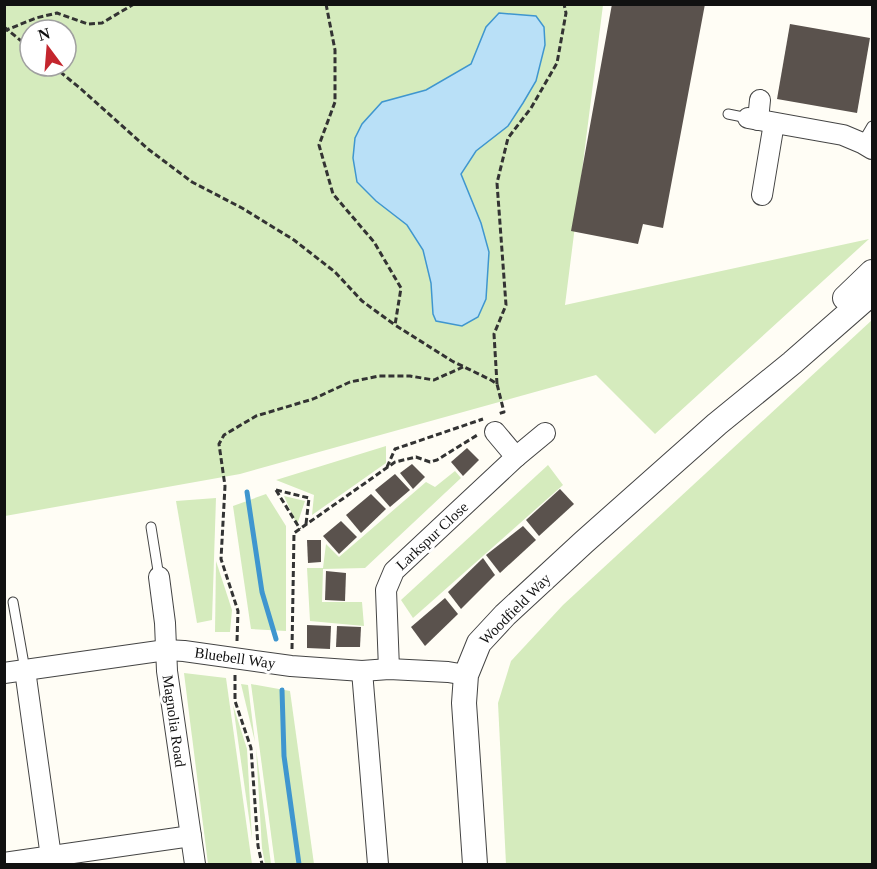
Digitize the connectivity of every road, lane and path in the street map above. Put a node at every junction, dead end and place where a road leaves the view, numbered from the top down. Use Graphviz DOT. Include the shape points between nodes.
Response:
graph roads {
  1 [pos="134,4"];
  2 [pos="326,4"];
  3 [pos="564,4"];
  4 [pos="6,29"];
  5 [pos="18,38"];
  6 [pos="68,78"];
  7 [pos="760,100"];
  8 [pos="728,114"];
  9 [pos="760,120"];
  10 [pos="873,126"];
  11 [pos="868,146"];
  12 [pos="762,195"];
  13 [pos="873,272"];
  14 [pos="873,293"];
  15 [pos="395,325"];
  16 [pos="464,367"];
  17 [pos="497,384"];
  18 [pos="717,424"];
  19 [pos="487,425"];
  20 [pos="545,433"];
  21 [pos="516,457"];
  22 [pos="387,467"];
  23 [pos="225,486"];
  24 [pos="306,524"];
  25 [pos="151,527"];
  26 [pos="300,529"];
  27 [pos="159,577"];
  28 [pos="13,602"];
  29 [pos="166,650"];
  30 [pos="291,666"];
  31 [pos="389,669"];
  32 [pos="24,670"];
  33 [pos="362,671"];
  34 [pos="4,673"];
  35 [pos="466,675"];
  36 [pos="191,836"];
  37 [pos="51,857"];
  38 [pos="4,863"];
  39 [pos="195,864"];
  40 [pos="378,864"];
  41 [pos="475,864"];
  1 -- 4 [label="path" via="102,23 88,24 57,13"];
  2 -- 15 [label="path" via="335,50 334,102 319,145 333,194 374,242 401,288"];
  3 -- 17 [label="path" via="566,13 557,63 508,138 497,183 506,305 494,334"];
  4 -- 5 [label="path"];
  6 -- 15 [label="path" via="148,149 192,182 294,240 335,272 362,302"];
  7 -- 9 [label="street"];
  8 -- 9 [label="lane"];
  9 -- 11 [label="street" via="843,135"];
  9 -- 12 [label="street"];
  10 -- 11 [label="lane"];
  13 -- 18 [label="street, Woodfield Way"];
  14 -- 18 [label="street, Woodfield Way"];
  15 -- 16 [label="path"];
  16 -- 17 [label="path"];
  16 -- 23 [label="path" via="434,380 379,376 350,382 313,399 256,416 224,435 219,444"];
  17 -- 19 [label="path" via="504,412"];
  18 -- 35 [label="street, Woodfield Way" via="505,615 479,643"];
  19 -- 21 [label="street"];
  19 -- 22 [label="path" via="436,460 416,457"];
  19 -- 22 [label="path" via="395,449"];
  20 -- 21 [label="street, Larkspur Close"];
  21 -- 31 [label="street, Larkspur Close" via="394,571 386,590"];
  22 -- 24 [label="path"];
  24 -- 26 [label="path"];
  24 -- 26 [label="path" via="309,498 276,490"];
  25 -- 27 [label="lane"];
  26 -- 30 [label="path" via="294,533"];
  27 -- 29 [label="street, Magnolia Road"];
  28 -- 32 [label="lane"];
  29 -- 30 [label="street, Bluebell Way"];
  29 -- 32 [label="street, Bluebell Way"];
  29 -- 36 [label="street, Magnolia Road"];
  30 -- 33 [label="street, Bluebell Way"];
  31 -- 33 [label="street, Bluebell Way"];
  31 -- 35 [label="street, Bluebell Way"];
  32 -- 34 [label="street, Bluebell Way"];
  32 -- 37 [label="street"];
  33 -- 40 [label="street"];
  35 -- 41 [label="street, Woodfield Way" via="464,703"];
  36 -- 37 [label="street" via="86,855"];
  36 -- 39 [label="street, Magnolia Road"];
  37 -- 38 [label="street"];
}
